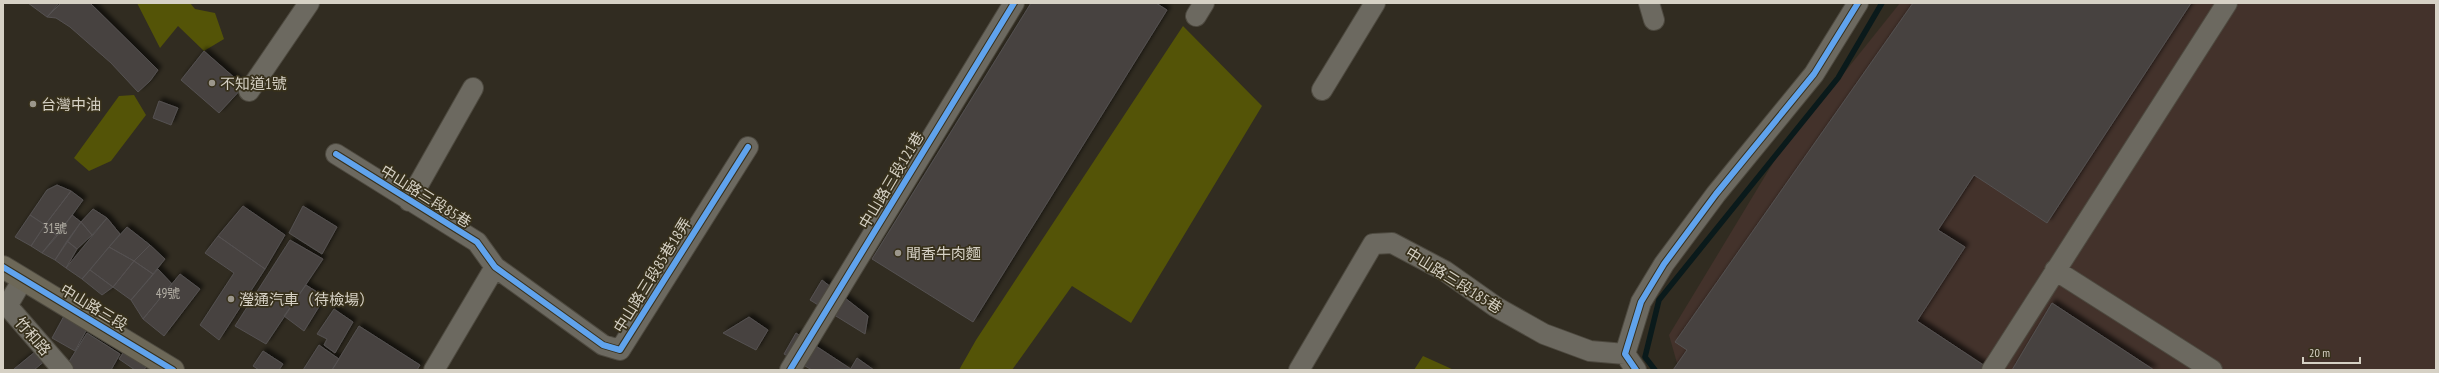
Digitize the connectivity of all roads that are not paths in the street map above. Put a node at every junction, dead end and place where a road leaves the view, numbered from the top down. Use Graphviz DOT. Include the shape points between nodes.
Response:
graph roads {
  1 [pos="309,3"];
  2 [pos="1014,3"];
  3 [pos="1375,3"];
  4 [pos="1858,3"];
  5 [pos="2227,3"];
  6 [pos="473,88"];
  7 [pos="1322,90"];
  8 [pos="249,91"];
  9 [pos="748,147"];
  10 [pos="336,154"];
  11 [pos="409,201"];
  12 [pos="3,267"];
  13 [pos="496,267"];
  14 [pos="2056,270"];
  15 [pos="23,279"];
  16 [pos="1631,362"];
  17 [pos="63,370"];
  18 [pos="173,370"];
  19 [pos="434,370"];
  20 [pos="790,370"];
  21 [pos="1299,370"];
  22 [pos="1992,370"];
  23 [pos="2212,370"];
  1 -- 8 [label="street"];
  2 -- 20 [label="street, 中山路三段121巷"];
  3 -- 7 [label="street"];
  4 -- 16 [label="street" via="1814,74 1716,194 1664,264 1641,302"];
  5 -- 14 [label="street"];
  6 -- 11 [label="street"];
  9 -- 13 [label="street, 中山路三段85巷18弄" via="620,350 603,345"];
  10 -- 11 [label="street, 中山路三段85巷"];
  11 -- 13 [label="street, 中山路三段85巷" via="477,242"];
  12 -- 15 [label="main road, 中山路三段"];
  13 -- 19 [label="street"];
  14 -- 22 [label="street"];
  14 -- 23 [label="street"];
  15 -- 17 [label="street, 竹和路" via="9,303 11,310"];
  15 -- 18 [label="main road, 中山路三段"];
  16 -- 21 [label="street, 中山路三段185巷" via="1590,351 1544,334 1496,307 1445,271 1392,242 1374,244"];
}
